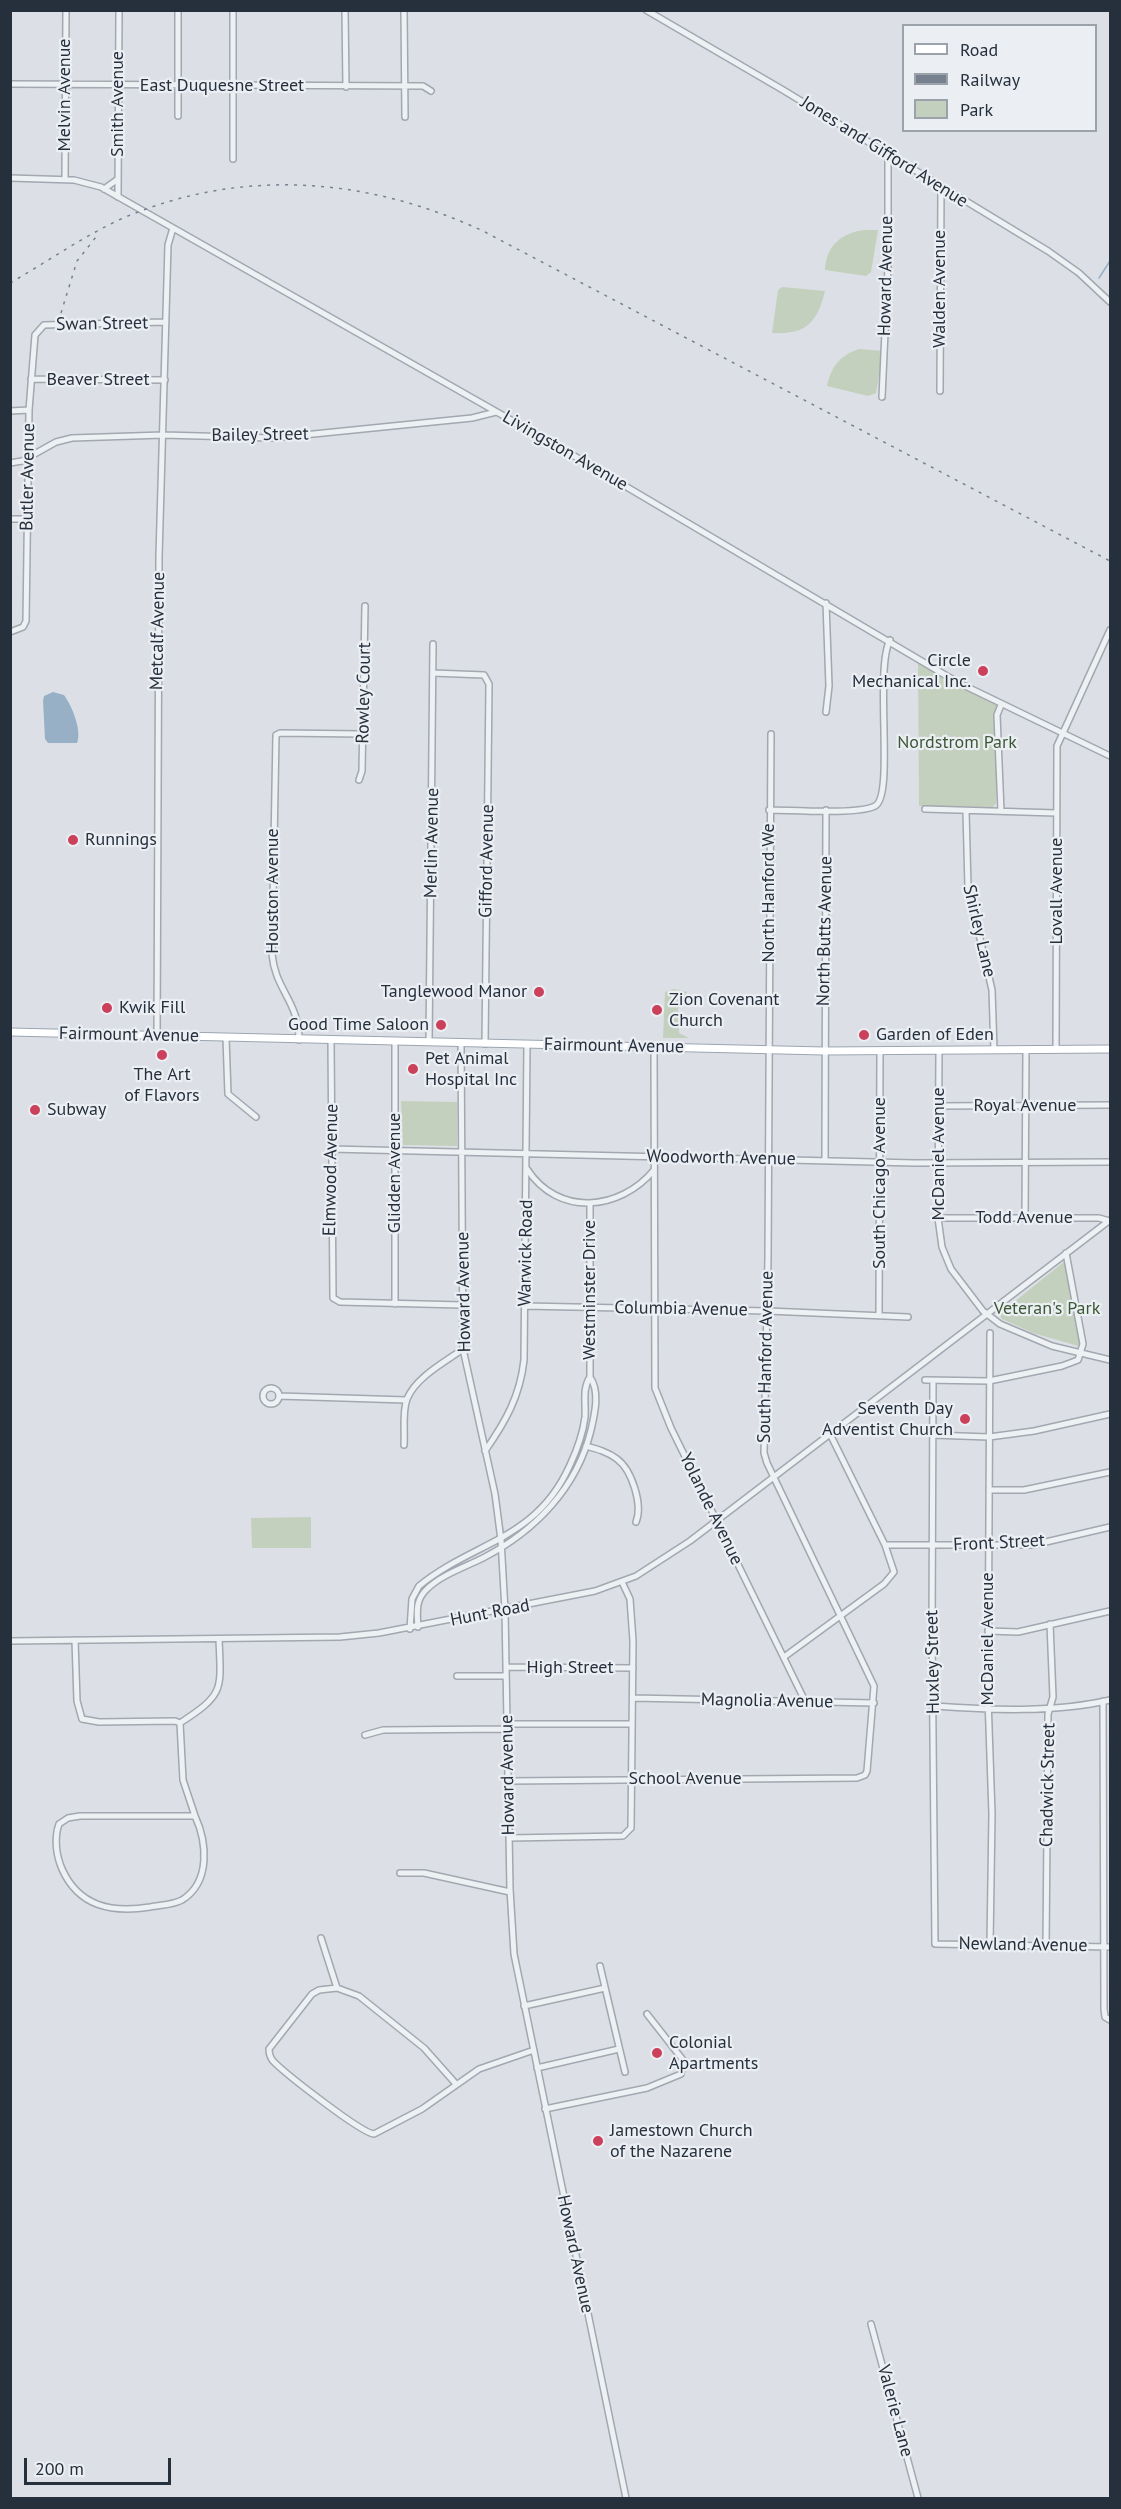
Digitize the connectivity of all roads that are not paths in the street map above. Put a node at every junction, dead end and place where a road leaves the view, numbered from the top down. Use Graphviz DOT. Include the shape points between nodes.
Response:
graph roads {
  1 [pos="66,10"];
  2 [pos="118,10"];
  3 [pos="178,10"];
  4 [pos="233,10"];
  5 [pos="345,10"];
  6 [pos="404,10"];
  7 [pos="649,12"];
  8 [pos="10,84"];
  9 [pos="64,86"];
  10 [pos="118,86"];
  11 [pos="178,86"];
  12 [pos="233,86"];
  13 [pos="346,87"];
  14 [pos="404,87"];
  15 [pos="432,91"];
  16 [pos="178,116"];
  17 [pos="405,117"];
  18 [pos="888,155"];
  19 [pos="233,159"];
  20 [pos="10,178"];
  21 [pos="118,179"];
  22 [pos="64,180"];
  23 [pos="941,188"];
  24 [pos="104,189"];
  25 [pos="118,196"];
  26 [pos="173,228"];
  27 [pos="1110,302"];
  28 [pos="166,322"];
  29 [pos="39,328"];
  30 [pos="31,379"];
  31 [pos="165,380"];
  32 [pos="940,391"];
  33 [pos="882,397"];
  34 [pos="29,410"];
  35 [pos="10,411"];
  36 [pos="496,412"];
  37 [pos="163,435"];
  38 [pos="28,458"];
  39 [pos="10,463"];
  40 [pos="10,519"];
  41 [pos="27,519"];
  42 [pos="826,603"];
  43 [pos="365,606"];
  44 [pos="10,632"];
  45 [pos="1110,635"];
  46 [pos="890,640"];
  47 [pos="433,644"];
  48 [pos="433,673"];
  49 [pos="1001,705"];
  50 [pos="826,712"];
  51 [pos="1062,733"];
  52 [pos="362,734"];
  53 [pos="771,734"];
  54 [pos="1110,756"];
  55 [pos="358,780"];
  56 [pos="925,809"];
  57 [pos="769,810"];
  58 [pos="826,810"];
  59 [pos="966,811"];
  60 [pos="1001,811"];
  61 [pos="1056,813"];
  62 [pos="10,1032"];
  63 [pos="157,1036"];
  64 [pos="226,1038"];
  65 [pos="299,1040"];
  66 [pos="331,1040"];
  67 [pos="395,1041"];
  68 [pos="429,1042"];
  69 [pos="461,1043"];
  70 [pos="485,1044"];
  71 [pos="528,1045"];
  72 [pos="654,1046"];
  73 [pos="768,1049"];
  74 [pos="994,1050"];
  75 [pos="1026,1050"];
  76 [pos="1056,1050"];
  77 [pos="1110,1050"];
  78 [pos="939,1051"];
  79 [pos="824,1052"];
  80 [pos="880,1052"];
  81 [pos="939,1106"];
  82 [pos="1026,1106"];
  83 [pos="1110,1106"];
  84 [pos="256,1117"];
  85 [pos="331,1149"];
  86 [pos="396,1150"];
  87 [pos="462,1151"];
  88 [pos="527,1153"];
  89 [pos="654,1157"];
  90 [pos="768,1159"];
  91 [pos="825,1160"];
  92 [pos="880,1162"];
  93 [pos="938,1162"];
  94 [pos="1025,1162"];
  95 [pos="1110,1162"];
  96 [pos="527,1168"];
  97 [pos="654,1170"];
  98 [pos="590,1204"];
  99 [pos="938,1218"];
  100 [pos="1025,1218"];
  101 [pos="1110,1220"];
  102 [pos="1066,1253"];
  103 [pos="395,1304"];
  104 [pos="462,1305"];
  105 [pos="525,1306"];
  106 [pos="590,1307"];
  107 [pos="655,1308"];
  108 [pos="768,1311"];
  109 [pos="879,1315"];
  110 [pos="987,1315"];
  111 [pos="908,1317"];
  112 [pos="990,1333"];
  113 [pos="464,1349"];
  114 [pos="1081,1354"];
  115 [pos="1110,1360"];
  116 [pos="590,1377"];
  117 [pos="925,1380"];
  118 [pos="933,1381"];
  119 [pos="989,1381"];
  120 [pos="279,1396"];
  121 [pos="406,1400"];
  122 [pos="1110,1414"];
  123 [pos="830,1434"];
  124 [pos="933,1435"];
  125 [pos="989,1437"];
  126 [pos="404,1446"];
  127 [pos="586,1446"];
  128 [pos="486,1451"];
  129 [pos="1110,1472"];
  130 [pos="773,1478"];
  131 [pos="989,1490"];
  132 [pos="718,1520"];
  133 [pos="636,1522"];
  134 [pos="1110,1527"];
  135 [pos="501,1540"];
  136 [pos="885,1545"];
  137 [pos="932,1545"];
  138 [pos="988,1546"];
  139 [pos="501,1548"];
  140 [pos="622,1582"];
  141 [pos="505,1610"];
  142 [pos="1110,1611"];
  143 [pos="840,1616"];
  144 [pos="1050,1624"];
  145 [pos="418,1627"];
  146 [pos="410,1629"];
  147 [pos="988,1631"];
  148 [pos="219,1639"];
  149 [pos="75,1640"];
  150 [pos="10,1641"];
  151 [pos="784,1657"];
  152 [pos="506,1667"];
  153 [pos="633,1668"];
  154 [pos="457,1676"];
  155 [pos="507,1676"];
  156 [pos="633,1698"];
  157 [pos="1110,1700"];
  158 [pos="805,1701"];
  159 [pos="1103,1701"];
  160 [pos="874,1703"];
  161 [pos="934,1706"];
  162 [pos="1050,1707"];
  163 [pos="988,1709"];
  164 [pos="180,1723"];
  165 [pos="632,1724"];
  166 [pos="507,1727"];
  167 [pos="365,1735"];
  168 [pos="1107,1752"];
  169 [pos="632,1779"];
  170 [pos="508,1781"];
  171 [pos="1103,1808"];
  172 [pos="1110,1808"];
  173 [pos="195,1816"];
  174 [pos="508,1838"];
  175 [pos="1103,1871"];
  176 [pos="1110,1871"];
  177 [pos="400,1873"];
  178 [pos="510,1892"];
  179 [pos="321,1938"];
  180 [pos="936,1944"];
  181 [pos="990,1944"];
  182 [pos="1046,1946"];
  183 [pos="1107,1947"];
  184 [pos="600,1966"];
  185 [pos="337,1988"];
  186 [pos="605,1988"];
  187 [pos="525,2006"];
  188 [pos="647,2014"];
  189 [pos="1109,2020"];
  190 [pos="619,2049"];
  191 [pos="534,2050"];
  192 [pos="537,2068"];
  193 [pos="625,2072"];
  194 [pos="456,2084"];
  195 [pos="545,2109"];
  196 [pos="871,2324"];
  197 [pos="626,2499"];
  198 [pos="918,2499"];
  1 -- 9 [label="street, Melvin Avenue"];
  2 -- 10 [label="street, Smith Avenue"];
  3 -- 11 [label="street"];
  4 -- 12 [label="street"];
  5 -- 13 [label="street"];
  6 -- 14 [label="street"];
  7 -- 18 [label="street, Jones and Gifford Avenue"];
  8 -- 9 [label="street, East Duquesne Street"];
  9 -- 10 [label="street, East Duquesne Street"];
  9 -- 22 [label="street, Melvin Avenue"];
  10 -- 11 [label="street, East Duquesne Street"];
  10 -- 21 [label="street, Smith Avenue"];
  11 -- 12 [label="street, East Duquesne Street"];
  11 -- 16 [label="street"];
  12 -- 13 [label="street, East Duquesne Street"];
  12 -- 19 [label="street"];
  13 -- 14 [label="street, East Duquesne Street"];
  14 -- 15 [label="street, East Duquesne Street" via="427,87"];
  14 -- 17 [label="street"];
  18 -- 23 [label="street, Jones and Gifford Avenue"];
  18 -- 33 [label="street, Howard Avenue"];
  20 -- 22 [label="street, Livingston Avenue"];
  21 -- 24 [label="street"];
  21 -- 25 [label="street, Smith Avenue"];
  22 -- 24 [label="street, Livingston Avenue" via="92,183"];
  23 -- 27 [label="street, Jones and Gifford Avenue" via="1069,264"];
  23 -- 32 [label="street, Walden Avenue"];
  24 -- 25 [label="street, Livingston Avenue"];
  25 -- 26 [label="street, Livingston Avenue"];
  26 -- 28 [label="street, Metcalf Avenue" via="168,245"];
  26 -- 36 [label="street, Livingston Avenue"];
  28 -- 29 [label="street, Swan Street" via="70,323"];
  28 -- 31 [label="street, Metcalf Avenue"];
  29 -- 30 [label="street, Butler Avenue" via="32,344"];
  30 -- 31 [label="street, Beaver Street"];
  30 -- 34 [label="street, Butler Avenue"];
  31 -- 37 [label="street, Metcalf Avenue"];
  34 -- 35 [label="street"];
  34 -- 38 [label="street, Butler Avenue"];
  36 -- 37 [label="street, Bailey Street" via="472,418 274,438"];
  36 -- 42 [label="street, Livingston Avenue"];
  37 -- 38 [label="street, Bailey Street" via="72,438"];
  37 -- 63 [label="street, Metcalf Avenue" via="158,579"];
  38 -- 39 [label="street, Bailey Street"];
  38 -- 41 [label="street, Butler Avenue"];
  40 -- 41 [label="street"];
  41 -- 44 [label="street, Butler Avenue" via="26,621"];
  42 -- 46 [label="street, Livingston Avenue"];
  42 -- 50 [label="street"];
  43 -- 52 [label="street, Rowley Court"];
  45 -- 51 [label="street, Lovall Avenue"];
  46 -- 49 [label="street, Livingston Avenue"];
  46 -- 58 [label="street" via="883,664 882,798 866,809"];
  47 -- 48 [label="street, Merlin Avenue"];
  48 -- 68 [label="street, Merlin Avenue"];
  48 -- 70 [label="street, Gifford Avenue" via="477,674 487,678"];
  49 -- 51 [label="street, Livingston Avenue"];
  49 -- 60 [label="street" via="997,715"];
  51 -- 54 [label="street, Livingston Avenue"];
  51 -- 61 [label="street, Lovall Avenue" via="1057,746"];
  52 -- 55 [label="street, Rowley Court" via="362,771"];
  52 -- 65 [label="street, Houston Avenue" via="276,735 272,954 279,983 297,1012"];
  53 -- 57 [label="street, North Hanford We"];
  56 -- 59 [label="street"];
  57 -- 58 [label="street"];
  57 -- 73 [label="street, North Hanford We"];
  58 -- 79 [label="street, North Butts Avenue"];
  59 -- 60 [label="street"];
  59 -- 74 [label="street, Shirley Lane" via="968,888 992,990"];
  60 -- 61 [label="street"];
  61 -- 76 [label="street, Lovall Avenue"];
  62 -- 63 [label="main road, Fairmount Avenue"];
  63 -- 64 [label="main road, Fairmount Avenue"];
  64 -- 65 [label="main road, Fairmount Avenue"];
  64 -- 84 [label="street" via="228,1094"];
  65 -- 66 [label="main road, Fairmount Avenue"];
  66 -- 67 [label="main road, Fairmount Avenue"];
  66 -- 85 [label="street, Elmwood Avenue"];
  67 -- 68 [label="main road, Fairmount Avenue"];
  67 -- 86 [label="street, Glidden Avenue"];
  68 -- 69 [label="main road, Fairmount Avenue"];
  69 -- 70 [label="main road, Fairmount Avenue"];
  69 -- 87 [label="street, Howard Avenue"];
  70 -- 71 [label="main road, Fairmount Avenue"];
  71 -- 72 [label="main road, Fairmount Avenue"];
  71 -- 88 [label="street, Warwick Road"];
  72 -- 73 [label="main road, Fairmount Avenue"];
  72 -- 89 [label="street, Yolande Avenue"];
  73 -- 79 [label="main road, Fairmount Avenue"];
  73 -- 90 [label="street, South Hanford Avenue"];
  74 -- 75 [label="main road, Fairmount Avenue"];
  74 -- 78 [label="main road, Fairmount Avenue"];
  75 -- 76 [label="main road, Fairmount Avenue"];
  75 -- 82 [label="street"];
  76 -- 77 [label="main road, Fairmount Avenue"];
  78 -- 80 [label="main road, Fairmount Avenue"];
  78 -- 81 [label="street, McDaniel Avenue"];
  79 -- 80 [label="main road, Fairmount Avenue"];
  79 -- 91 [label="street, North Butts Avenue"];
  80 -- 92 [label="street, South Chicago Avenue"];
  81 -- 82 [label="street, Royal Avenue"];
  81 -- 93 [label="street, McDaniel Avenue"];
  82 -- 83 [label="street, Royal Avenue"];
  82 -- 94 [label="street"];
  85 -- 86 [label="street, Woodworth Avenue"];
  85 -- 103 [label="street, Elmwood Avenue" via="334,1299"];
  86 -- 87 [label="street, Woodworth Avenue"];
  86 -- 103 [label="street, Glidden Avenue"];
  87 -- 88 [label="street, Woodworth Avenue"];
  87 -- 104 [label="street, Howard Avenue"];
  88 -- 89 [label="street, Woodworth Avenue"];
  88 -- 96 [label="street, Warwick Road"];
  89 -- 90 [label="street, Woodworth Avenue"];
  89 -- 97 [label="street, Yolande Avenue"];
  90 -- 91 [label="street, Woodworth Avenue"];
  90 -- 108 [label="street, South Hanford Avenue"];
  91 -- 92 [label="street, Woodworth Avenue"];
  92 -- 93 [label="street, Woodworth Avenue"];
  92 -- 109 [label="street, South Chicago Avenue"];
  93 -- 94 [label="street, Woodworth Avenue"];
  93 -- 99 [label="street, McDaniel Avenue"];
  94 -- 95 [label="street, Woodworth Avenue"];
  94 -- 100 [label="street"];
  96 -- 98 [label="street" via="537,1183 557,1196"];
  96 -- 105 [label="street, Warwick Road"];
  97 -- 98 [label="street" via="636,1189 619,1198"];
  97 -- 107 [label="street, Yolande Avenue"];
  98 -- 106 [label="street, Westminster Drive"];
  99 -- 100 [label="street, Todd Avenue"];
  99 -- 110 [label="street, McDaniel Avenue" via="942,1247 951,1269"];
  100 -- 101 [label="street, Todd Avenue"];
  101 -- 102 [label="street, Hunt Road"];
  102 -- 110 [label="street, Hunt Road"];
  102 -- 114 [label="street" via="1082,1332"];
  103 -- 104 [label="street"];
  104 -- 113 [label="street, Howard Avenue"];
  105 -- 106 [label="street, Columbia Avenue"];
  105 -- 128 [label="street, Warwick Road" via="522,1380 508,1417"];
  106 -- 107 [label="street, Columbia Avenue"];
  106 -- 116 [label="street, Westminster Drive"];
  107 -- 108 [label="street, Columbia Avenue"];
  107 -- 132 [label="street, Yolande Avenue" via="655,1388"];
  108 -- 109 [label="street, Columbia Avenue"];
  108 -- 130 [label="street, South Hanford Avenue" via="765,1453"];
  109 -- 111 [label="street, Columbia Avenue"];
  110 -- 114 [label="street" via="1018,1334"];
  110 -- 123 [label="street, Hunt Road"];
  112 -- 119 [label="street, McDaniel Avenue"];
  113 -- 121 [label="street" via="426,1376"];
  113 -- 128 [label="street, Howard Avenue"];
  114 -- 115 [label="street"];
  114 -- 119 [label="street" via="1072,1364"];
  116 -- 127 [label="street, Westminster Drive" via="595,1384 595,1401"];
  116 -- 135 [label="street, Westminster Drive" via="585,1384 583,1427 563,1478 532,1517"];
  117 -- 118 [label="street"];
  118 -- 119 [label="street"];
  118 -- 124 [label="street, Huxley Street"];
  119 -- 125 [label="street, McDaniel Avenue"];
  120 -- 121 [label="street"];
  121 -- 126 [label="street"];
  122 -- 125 [label="street"];
  123 -- 130 [label="street, Hunt Road"];
  123 -- 136 [label="street"];
  124 -- 125 [label="street"];
  124 -- 137 [label="street, Huxley Street"];
  125 -- 131 [label="street, McDaniel Avenue"];
  127 -- 133 [label="street" via="613,1456 625,1468 639,1509"];
  127 -- 139 [label="street, Westminster Drive" via="555,1503 537,1522"];
  128 -- 135 [label="street, Howard Avenue"];
  129 -- 131 [label="street" via="1024,1490"];
  130 -- 132 [label="street, Hunt Road"];
  130 -- 143 [label="street, South Hanford Avenue"];
  131 -- 138 [label="street, McDaniel Avenue"];
  132 -- 140 [label="street, Hunt Road" via="657,1564"];
  132 -- 151 [label="street, Yolande Avenue"];
  134 -- 138 [label="street, Front Street" via="1033,1545"];
  135 -- 139 [label="street, Howard Avenue"];
  135 -- 146 [label="street, Westminster Drive" via="419,1586 411,1599"];
  136 -- 137 [label="street, Front Street"];
  136 -- 143 [label="street" via="894,1566 892,1578"];
  137 -- 138 [label="street, Front Street"];
  137 -- 161 [label="street, Huxley Street"];
  138 -- 147 [label="street, McDaniel Avenue"];
  139 -- 141 [label="street, Howard Avenue"];
  139 -- 145 [label="street, Westminster Drive" via="426,1589 417,1605"];
  140 -- 141 [label="street, Hunt Road"];
  140 -- 153 [label="street" via="630,1599"];
  141 -- 145 [label="street, Hunt Road"];
  141 -- 152 [label="street, Howard Avenue"];
  142 -- 144 [label="street"];
  143 -- 151 [label="street"];
  143 -- 160 [label="street, South Hanford Avenue" via="874,1686"];
  144 -- 147 [label="street" via="1018,1632"];
  144 -- 162 [label="street, Chadwick Street"];
  145 -- 146 [label="street, Hunt Road"];
  146 -- 148 [label="street, Hunt Road" via="350,1636"];
  147 -- 163 [label="street, McDaniel Avenue"];
  148 -- 149 [label="street, Hunt Road"];
  148 -- 164 [label="street" via="217,1693 212,1701"];
  149 -- 150 [label="street, Hunt Road"];
  149 -- 164 [label="street" via="77,1701 82,1719"];
  151 -- 158 [label="street, Yolande Avenue"];
  152 -- 153 [label="street, High Street"];
  152 -- 155 [label="street, Howard Avenue"];
  153 -- 156 [label="street"];
  154 -- 155 [label="street, High Street"];
  155 -- 166 [label="street, Howard Avenue"];
  156 -- 158 [label="street, Magnolia Avenue"];
  156 -- 165 [label="street"];
  157 -- 159 [label="street"];
  158 -- 160 [label="street, Magnolia Avenue"];
  159 -- 162 [label="street"];
  159 -- 168 [label="street"];
  160 -- 169 [label="street, School Avenue" via="867,1771 862,1777"];
  161 -- 163 [label="street"];
  161 -- 180 [label="street, Huxley Street"];
  162 -- 163 [label="street"];
  162 -- 182 [label="street, Chadwick Street"];
  163 -- 181 [label="street, McDaniel Avenue" via="992,1814"];
  164 -- 173 [label="street" via="183,1780"];
  165 -- 166 [label="street"];
  165 -- 169 [label="street"];
  166 -- 167 [label="street" via="383,1730"];
  166 -- 170 [label="street, Howard Avenue"];
  168 -- 171 [label="street"];
  169 -- 170 [label="street, School Avenue"];
  169 -- 174 [label="street" via="633,1817 627,1834"];
  170 -- 174 [label="street, Howard Avenue"];
  171 -- 172 [label="street"];
  171 -- 175 [label="street"];
  173 -- 173 [label="street" via="204,1841 202,1867 194,1888 175,1902 132,1910 99,1906 75,1891 59,1860 57,1827 68,1818"];
  174 -- 178 [label="street, Howard Avenue"];
  175 -- 176 [label="street"];
  175 -- 183 [label="street"];
  177 -- 178 [label="street" via="424,1873"];
  178 -- 187 [label="street, Howard Avenue" via="514,1954"];
  179 -- 185 [label="street"];
  180 -- 181 [label="street, Newland Avenue"];
  181 -- 182 [label="street, Newland Avenue"];
  182 -- 183 [label="street, Newland Avenue"];
  183 -- 189 [label="street" via="1104,2009"];
  184 -- 186 [label="street"];
  185 -- 194 [label="street" via="350,1991 424,2048"];
  185 -- 194 [label="street" via="312,1994 269,2047 272,2061 359,2129 374,2134 422,2109"];
  186 -- 187 [label="street"];
  186 -- 190 [label="street"];
  187 -- 191 [label="street, Howard Avenue"];
  188 -- 195 [label="street" via="681,2057 681,2074 646,2088"];
  190 -- 192 [label="street"];
  190 -- 193 [label="street"];
  191 -- 192 [label="street, Howard Avenue"];
  191 -- 194 [label="street" via="488,2064"];
  192 -- 195 [label="street, Howard Avenue"];
  195 -- 197 [label="street, Howard Avenue"];
  196 -- 198 [label="street, Valerie Lane"];
}
